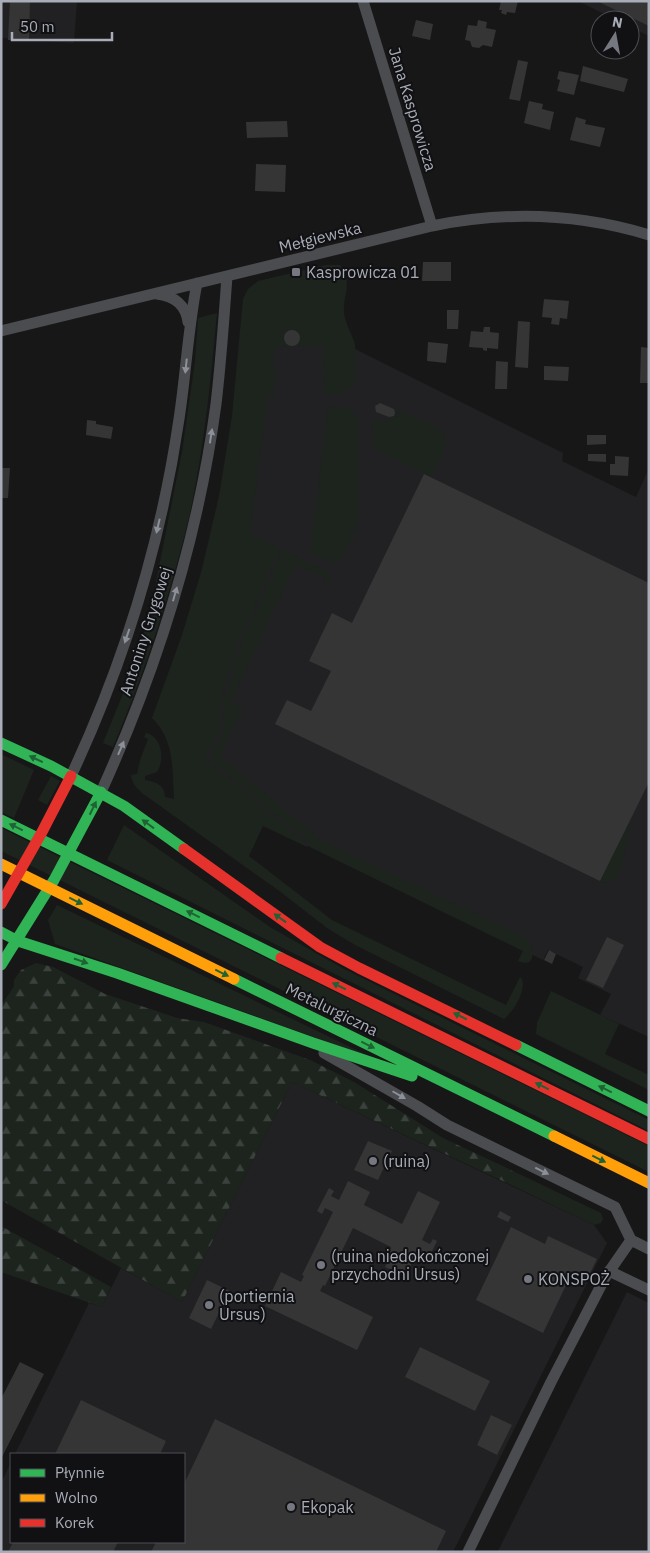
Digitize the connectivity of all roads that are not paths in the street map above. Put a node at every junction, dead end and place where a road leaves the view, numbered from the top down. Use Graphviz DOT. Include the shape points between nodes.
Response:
graph roads {
  1 [pos="363,1"];
  2 [pos="432,226"];
  3 [pos="649,235"];
  4 [pos="227,276"];
  5 [pos="196,283"];
  6 [pos="153,294"];
  7 [pos="1,331"];
  8 [pos="189,332"];
  9 [pos="1,743"];
  10 [pos="71,776"];
  11 [pos="101,792"];
  12 [pos="1,820"];
  13 [pos="1,864"];
  14 [pos="2,902"];
  15 [pos="1,932"];
  16 [pos="18,941"];
  17 [pos="1,965"];
  18 [pos="279,1030"];
  19 [pos="461,1091"];
  20 [pos="649,1110"];
  21 [pos="649,1139"];
  22 [pos="649,1183"];
  23 [pos="631,1240"];
  24 [pos="649,1249"];
  25 [pos="609,1271"];
  26 [pos="649,1290"];
  27 [pos="468,1552"];
  1 -- 2 [label="street, Jana Kasprowicza"];
  2 -- 3 [label="street, Mełgiewska" via="484,218 539,215 598,222"];
  2 -- 4 [label="street, Mełgiewska"];
  4 -- 5 [label="street, Mełgiewska"];
  11 -- 4 [label="street, Antoniny Grygowej, one-way" via="155,658 192,533 216,406"];
  5 -- 6 [label="street, Mełgiewska"];
  5 -- 8 [label="street, Antoniny Grygowej"];
  6 -- 7 [label="street, Mełgiewska"];
  6 -- 8 [label="street" via="172,298 184,307"];
  8 -- 10 [label="street, Antoniny Grygowej, one-way" via="173,456 151,556 112,679"];
  10 -- 9 [label="main road, one-way"];
  10 -- 11 [label="main road"];
  10 -- 14 [label="main road, Antoniny Grygowej"];
  16 -- 11 [label="main road, Antoniny Grygowej, one-way"];
  20 -- 11 [label="main road, one-way" via="320,947"];
  21 -- 12 [label="main road, Metalurgiczna, one-way"];
  13 -- 19 [label="main road, Metalurgiczna, one-way"];
  15 -- 16 [label="main road"];
  16 -- 17 [label="main road, Antoniny Grygowej"];
  16 -- 18 [label="main road, one-way"];
  18 -- 19 [label="main road"];
  18 -- 23 [label="street, one-way" via="446,1124 615,1207"];
  19 -- 22 [label="main road, Metalurgiczna, one-way"];
  23 -- 24 [label="street"];
  23 -- 25 [label="street"];
  25 -- 26 [label="street"];
  25 -- 27 [label="street"];
}
